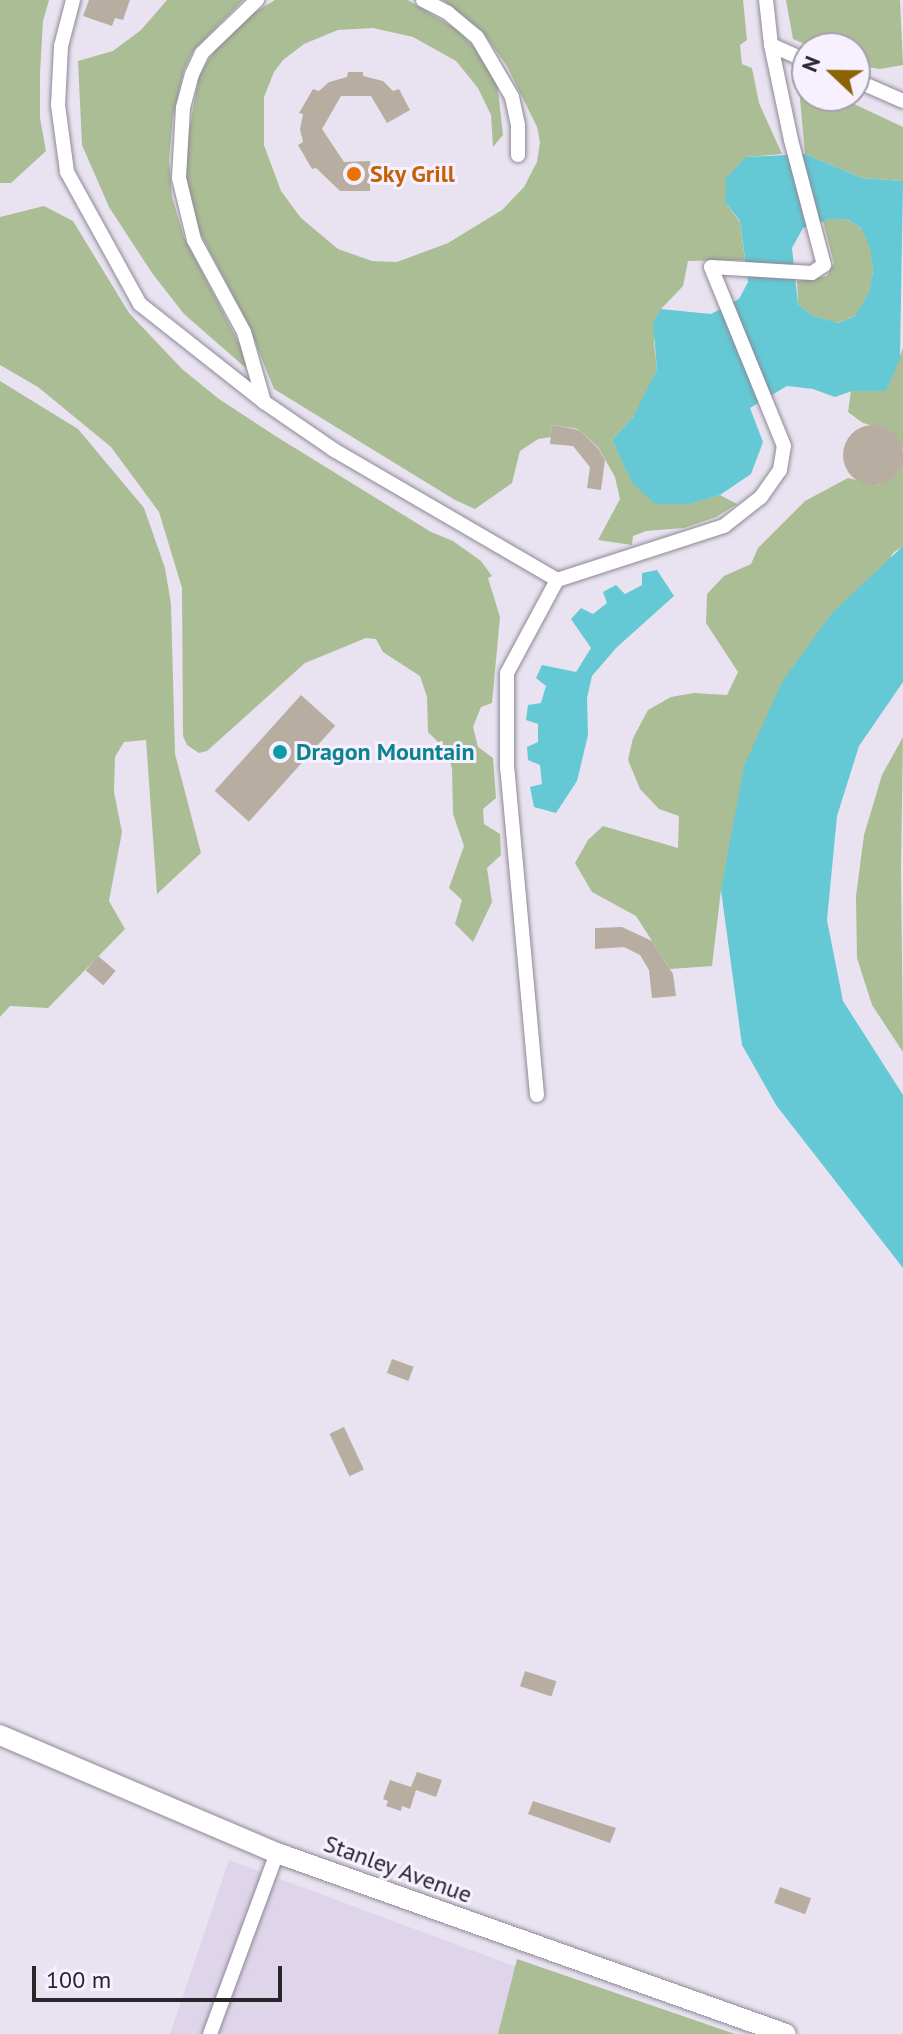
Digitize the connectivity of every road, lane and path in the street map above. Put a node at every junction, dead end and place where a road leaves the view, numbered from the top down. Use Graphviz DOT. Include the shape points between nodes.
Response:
graph roads {
  1 [pos="73,0"];
  2 [pos="257,0"];
  3 [pos="423,0"];
  4 [pos="766,0"];
  5 [pos="771,45"];
  6 [pos="791,54"];
  7 [pos="871,86"];
  8 [pos="900,96"];
  9 [pos="518,155"];
  10 [pos="264,402"];
  11 [pos="557,580"];
  12 [pos="537,1095"];
  13 [pos="0,1735"];
  14 [pos="277,1853"];
  15 [pos="210,2034"];
  16 [pos="786,2034"];
  1 -- 10 [label="street" via="61,46 58,105 67,172 140,304"];
  2 -- 10 [label="street" via="202,53 192,74 183,108 179,178 194,240 244,332"];
  3 -- 9 [label="street" via="477,37 512,97"];
  4 -- 5 [label="street"];
  5 -- 6 [label="street"];
  5 -- 11 [label="street" via="824,265 812,273 711,267 784,446 780,470 761,497 724,526"];
  7 -- 8 [label="street"];
  10 -- 11 [label="street" via="334,450"];
  11 -- 12 [label="street" via="507,673 507,768"];
  13 -- 14 [label="main road, Stanley Avenue"];
  14 -- 15 [label="street"];
  14 -- 16 [label="main road, Stanley Avenue"];
}
